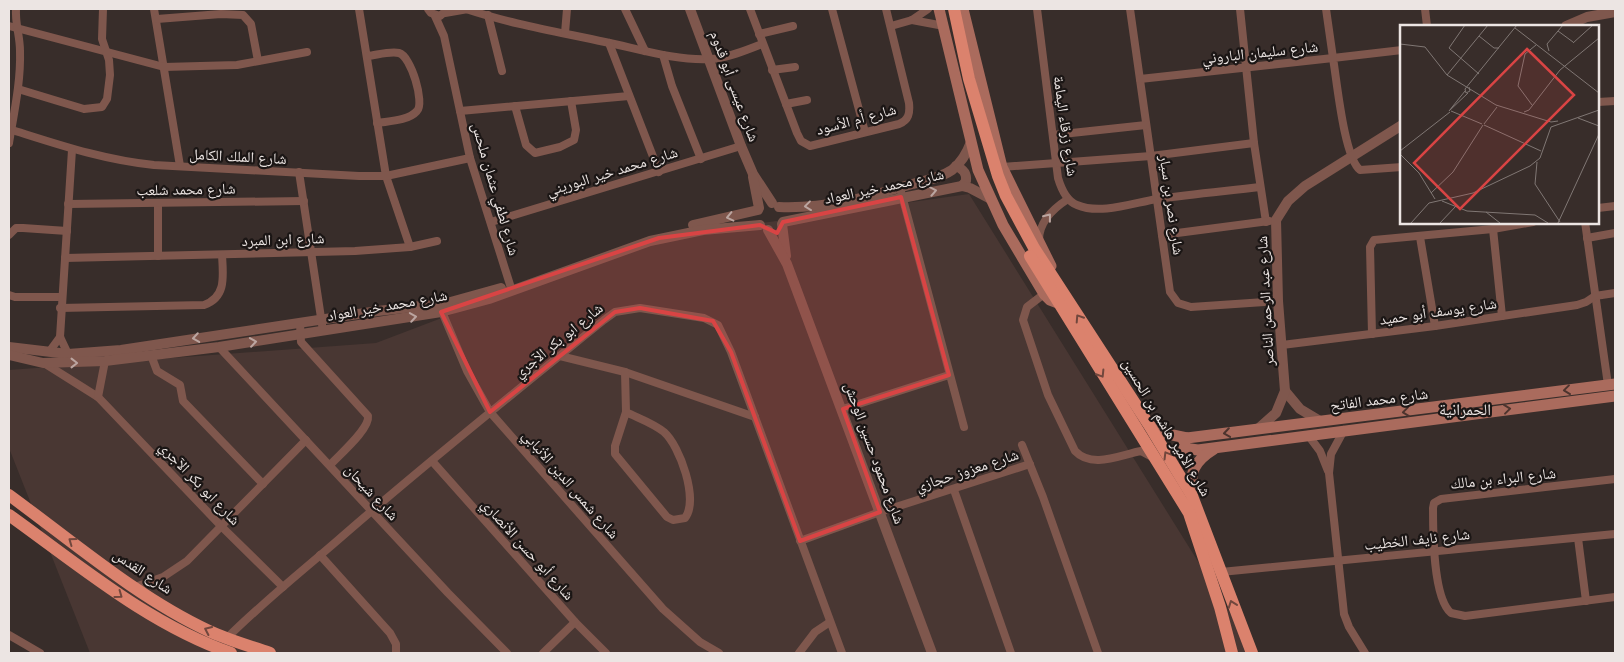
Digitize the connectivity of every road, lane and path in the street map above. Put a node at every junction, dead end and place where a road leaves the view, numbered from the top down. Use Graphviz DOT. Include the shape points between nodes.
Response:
graph roads {
  1 [pos="16,9"];
  2 [pos="103,9"];
  3 [pos="154,9"];
  4 [pos="359,9"];
  5 [pos="467,9"];
  6 [pos="567,9"];
  7 [pos="625,9"];
  8 [pos="690,9"];
  9 [pos="750,9"];
  10 [pos="832,9"];
  11 [pos="886,9"];
  12 [pos="928,9"];
  13 [pos="939,9"];
  14 [pos="946,9"];
  15 [pos="954,9"];
  16 [pos="963,9"];
  17 [pos="1037,9"];
  18 [pos="1130,9"];
  19 [pos="1240,9"];
  20 [pos="1326,9"];
  21 [pos="1425,9"];
  22 [pos="429,11"];
  23 [pos="446,12"];
  24 [pos="485,12"];
  25 [pos="1615,12"];
  26 [pos="157,19"];
  27 [pos="912,20"];
  28 [pos="1427,25"];
  29 [pos="1568,25"];
  30 [pos="793,26"];
  31 [pos="891,26"];
  32 [pos="944,26"];
  33 [pos="12,27"];
  34 [pos="565,33"];
  35 [pos="759,34"];
  36 [pos="444,36"];
  37 [pos="609,43"];
  38 [pos="762,44"];
  39 [pos="1400,50"];
  40 [pos="646,51"];
  41 [pos="307,52"];
  42 [pos="106,53"];
  43 [pos="664,55"];
  44 [pos="368,56"];
  45 [pos="1333,58"];
  46 [pos="710,59"];
  47 [pos="258,61"];
  48 [pos="164,67"];
  49 [pos="794,67"];
  50 [pos="1248,67"];
  51 [pos="772,70"];
  52 [pos="502,71"];
  53 [pos="1140,79"];
  54 [pos="18,89"];
  55 [pos="629,96"];
  56 [pos="808,100"];
  57 [pos="571,101"];
  58 [pos="1615,101"];
  59 [pos="1599,102"];
  60 [pos="786,104"];
  61 [pos="515,106"];
  62 [pos="460,111"];
  63 [pos="377,123"];
  64 [pos="1146,125"];
  65 [pos="1400,126"];
  66 [pos="10,129"];
  67 [pos="864,132"];
  68 [pos="1053,135"];
  69 [pos="971,142"];
  70 [pos="9,143"];
  71 [pos="1254,143"];
  72 [pos="741,146"];
  73 [pos="72,150"];
  74 [pos="1351,155"];
  75 [pos="1151,156"];
  76 [pos="470,158"];
  77 [pos="701,159"];
  78 [pos="1055,162"];
  79 [pos="180,166"];
  80 [pos="956,166"];
  81 [pos="1002,167"];
  82 [pos="1400,167"];
  83 [pos="299,172"];
  84 [pos="659,172"];
  85 [pos="753,174"];
  86 [pos="386,176"];
  87 [pos="962,186"];
  88 [pos="1260,187"];
  89 [pos="901,193"];
  90 [pos="989,198"];
  91 [pos="1068,199"];
  92 [pos="1157,199"];
  93 [pos="304,201"];
  94 [pos="158,203"];
  95 [pos="68,204"];
  96 [pos="776,205"];
  97 [pos="1615,206"];
  98 [pos="1599,208"];
  99 [pos="759,209"];
  100 [pos="1271,221"];
  101 [pos="492,222"];
  102 [pos="782,223"];
  103 [pos="1522,224"];
  104 [pos="1585,224"];
  105 [pos="764,228"];
  106 [pos="1493,229"];
  107 [pos="66,231"];
  108 [pos="1615,233"];
  109 [pos="9,235"];
  110 [pos="1162,235"];
  111 [pos="1420,237"];
  112 [pos="1587,238"];
  113 [pos="437,241"];
  114 [pos="1039,242"];
  115 [pos="410,247"];
  116 [pos="312,250"];
  117 [pos="222,255"];
  118 [pos="158,256"];
  119 [pos="64,258"];
  120 [pos="787,264"];
  121 [pos="1056,282"];
  122 [pos="511,288"];
  123 [pos="1615,293"];
  124 [pos="1044,294"];
  125 [pos="9,295"];
  126 [pos="62,296"];
  127 [pos="1595,296"];
  128 [pos="1278,301"];
  129 [pos="1058,302"];
  130 [pos="60,308"];
  131 [pos="440,309"];
  132 [pos="1502,316"];
  133 [pos="300,324"];
  134 [pos="322,326"];
  135 [pos="1435,326"];
  136 [pos="1372,334"];
  137 [pos="300,335"];
  138 [pos="60,337"];
  139 [pos="1282,345"];
  140 [pos="9,347"];
  141 [pos="219,347"];
  142 [pos="49,352"];
  143 [pos="68,354"];
  144 [pos="9,355"];
  145 [pos="151,355"];
  146 [pos="560,356"];
  147 [pos="105,361"];
  148 [pos="43,363"];
  149 [pos="625,372"];
  150 [pos="949,375"];
  151 [pos="1612,384"];
  152 [pos="1285,391"];
  153 [pos="1615,396"];
  154 [pos="98,398"];
  155 [pos="843,409"];
  156 [pos="490,412"];
  157 [pos="626,412"];
  158 [pos="755,417"];
  159 [pos="1320,421"];
  160 [pos="1149,425"];
  161 [pos="964,427"];
  162 [pos="1259,428"];
  163 [pos="1345,430"];
  164 [pos="1308,435"];
  165 [pos="1187,438"];
  166 [pos="306,440"];
  167 [pos="1142,440"];
  168 [pos="1022,446"];
  169 [pos="1216,448"];
  170 [pos="1136,452"];
  171 [pos="1155,460"];
  172 [pos="432,461"];
  173 [pos="1030,464"];
  174 [pos="330,465"];
  175 [pos="1329,473"];
  176 [pos="1615,479"];
  177 [pos="263,484"];
  178 [pos="954,490"];
  179 [pos="9,495"];
  180 [pos="1192,496"];
  181 [pos="371,511"];
  182 [pos="880,512"];
  183 [pos="9,515"];
  184 [pos="222,527"];
  185 [pos="1615,534"];
  186 [pos="1578,538"];
  187 [pos="800,541"];
  188 [pos="1434,552"];
  189 [pos="320,555"];
  190 [pos="1337,561"];
  191 [pos="1221,572"];
  192 [pos="135,587"];
  193 [pos="283,587"];
  194 [pos="1615,597"];
  195 [pos="1586,601"];
  196 [pos="574,622"];
  197 [pos="830,622"];
  198 [pos="9,635"];
  199 [pos="227,638"];
  200 [pos="1251,652"];
  201 [pos="40,653"];
  202 [pos="231,653"];
  203 [pos="270,653"];
  204 [pos="396,653"];
  205 [pos="508,653"];
  206 [pos="543,653"];
  207 [pos="606,653"];
  208 [pos="719,653"];
  209 [pos="799,653"];
  210 [pos="842,653"];
  211 [pos="932,653"];
  212 [pos="1011,653"];
  213 [pos="1098,653"];
  214 [pos="1231,653"];
  215 [pos="1364,653"];
  1 -- 33 [label="street"];
  2 -- 42 [label="street" via="102,38"];
  3 -- 26 [label="street"];
  4 -- 44 [label="street"];
  5 -- 23 [label="street"];
  5 -- 24 [label="street"];
  6 -- 34 [label="street"];
  7 -- 40 [label="street"];
  8 -- 46 [label="street, شارع عيسى أبو قدوم"];
  9 -- 35 [label="street, شارع أم الأسود"];
  10 -- 67 [label="street"];
  11 -- 31 [label="street, شارع أم الأسود"];
  12 -- 27 [label="street"];
  13 -- 32 [label="main road"];
  14 -- 129 [label="highway, شارع الأمير هاشم بن الحسين" via="969,109 989,174 1006,213"];
  15 -- 121 [label="highway, شارع الأمير هاشم بن الحسين" via="968,79 998,176 1034,248"];
  16 -- 81 [label="main road, شارع الأمير هاشم بن الحسين"];
  17 -- 68 [label="street, شارع زرقاء اليمامة"];
  18 -- 53 [label="street, شارع نصر بن سيار"];
  19 -- 50 [label="street"];
  20 -- 45 [label="street, شارع سليمان الباروني"];
  21 -- 28 [label="street"];
  22 -- 23 [label="street"];
  22 -- 36 [label="street, شارع لطفي عثمان ملحس"];
  23 -- 36 [label="street, شارع لطفي عثمان ملحس"];
  24 -- 34 [label="street"];
  24 -- 52 [label="street"];
  25 -- 29 [label="street" via="1587,17"];
  26 -- 47 [label="street" via="243,15 251,24"];
  26 -- 48 [label="street"];
  27 -- 31 [label="street"];
  27 -- 32 [label="street"];
  30 -- 35 [label="street"];
  31 -- 67 [label="street, شارع أم الأسود" via="909,114 899,124"];
  32 -- 69 [label="main road"];
  33 -- 42 [label="street"];
  33 -- 54 [label="street" via="20,52"];
  34 -- 37 [label="street"];
  35 -- 38 [label="street, شارع أم الأسود"];
  36 -- 62 [label="street, شارع لطفي عثمان ملحس"];
  37 -- 40 [label="street"];
  37 -- 55 [label="street"];
  38 -- 46 [label="street"];
  38 -- 51 [label="street, شارع أم الأسود"];
  39 -- 45 [label="street"];
  40 -- 43 [label="street"];
  41 -- 47 [label="street"];
  42 -- 48 [label="street"];
  42 -- 54 [label="street" via="109,88 107,100 98,108 84,109"];
  43 -- 46 [label="street"];
  43 -- 77 [label="street"];
  44 -- 63 [label="street"];
  44 -- 63 [label="street" via="397,53 406,58 421,104 410,116"];
  45 -- 50 [label="street, شارع سليمان الباروني"];
  45 -- 74 [label="street"];
  46 -- 72 [label="street, شارع عيسى أبو قدوم"];
  47 -- 48 [label="street" via="211,67"];
  48 -- 79 [label="street"];
  49 -- 51 [label="street"];
  50 -- 53 [label="street, شارع سليمان الباروني"];
  50 -- 71 [label="street"];
  51 -- 60 [label="street, شارع أم الأسود"];
  53 -- 64 [label="street, شارع نصر بن سيار"];
  54 -- 66 [label="street"];
  55 -- 57 [label="street"];
  55 -- 84 [label="street"];
  56 -- 60 [label="street"];
  57 -- 61 [label="street"];
  57 -- 61 [label="street" via="576,130 574,140 535,153 526,145"];
  58 -- 59 [label="street"];
  60 -- 67 [label="street, شارع أم الأسود" via="801,141 807,145"];
  61 -- 62 [label="street"];
  62 -- 76 [label="street, شارع لطفي عثمان ملحس"];
  63 -- 86 [label="street"];
  64 -- 68 [label="street"];
  64 -- 75 [label="street, شارع نصر بن سيار"];
  65 -- 74 [label="street, شارع عبد الرحمن الناصر"];
  66 -- 70 [label="street"];
  66 -- 73 [label="street, شارع الملك الكامل"];
  68 -- 78 [label="street, شارع زرقاء اليمامة"];
  69 -- 80 [label="street, شارع محمد خير العواد"];
  69 -- 90 [label="main road"];
  71 -- 75 [label="street"];
  71 -- 88 [label="street"];
  72 -- 77 [label="street, شارع محمد خير البوريني"];
  72 -- 85 [label="street, شارع عيسى أبو قدوم"];
  73 -- 79 [label="street, شارع الملك الكامل" via="128,162"];
  73 -- 95 [label="street"];
  74 -- 82 [label="street" via="1360,170"];
  74 -- 100 [label="street, شارع عبد الرحمن الناصر" via="1296,193"];
  75 -- 78 [label="street"];
  75 -- 92 [label="street, شارع نصر بن سيار"];
  76 -- 86 [label="street, شارع الملك الكامل"];
  76 -- 101 [label="street, شارع لطفي عثمان ملحس"];
  77 -- 84 [label="street, شارع محمد خير البوريني"];
  78 -- 81 [label="street"];
  78 -- 91 [label="street, شارع زرقاء اليمامة" via="1060,186"];
  79 -- 83 [label="street, شارع الملك الكامل"];
  80 -- 87 [label="street" via="966,174"];
  80 -- 89 [label="street, شارع محمد خير العواد" via="944,175"];
  81 -- 114 [label="main road, شارع الأمير هاشم بن الحسين"];
  83 -- 86 [label="street, شارع الملك الكامل"];
  83 -- 93 [label="street"];
  84 -- 101 [label="street, شارع محمد خير البوريني"];
  85 -- 96 [label="street, شارع عيسى أبو قدوم"];
  85 -- 99 [label="street, شارع عيسى أبو قدوم"];
  86 -- 115 [label="street"];
  89 -- 87 [label="street, شارع محمد خير العواد, one-way"];
  87 -- 90 [label="street, شارع محمد خير العواد"];
  88 -- 92 [label="street, شارع زرقاء اليمامة"];
  88 -- 100 [label="street"];
  89 -- 96 [label="street, شارع محمد خير العواد, one-way" via="833,203"];
  89 -- 102 [label="street, شارع محمد خير العواد"];
  89 -- 150 [label="street"];
  90 -- 124 [label="main road"];
  91 -- 92 [label="street, شارع زرقاء اليمامة" via="1076,205 1092,208"];
  114 -- 91 [label="street, one-way" via="1039,232 1047,217"];
  92 -- 110 [label="street, شارع نصر بن سيار"];
  93 -- 94 [label="street, شارع محمد شلعب"];
  93 -- 116 [label="street"];
  94 -- 95 [label="street, شارع محمد شلعب"];
  94 -- 118 [label="street"];
  95 -- 107 [label="street"];
  96 -- 99 [label="street" via="768,203"];
  96 -- 102 [label="street" via="783,214"];
  97 -- 98 [label="street"];
  99 -- 105 [label="street" via="757,221"];
  99 -- 122 [label="street, شارع محمد خير العواد, one-way" via="637,240"];
  100 -- 110 [label="street"];
  100 -- 128 [label="street, شارع عبد الرحمن الناصر"];
  101 -- 122 [label="street, شارع لطفي عثمان ملحس"];
  102 -- 105 [label="street" via="776,229"];
  102 -- 120 [label="street, شارع محمود حسين الوحش"];
  103 -- 106 [label="street"];
  104 -- 112 [label="street"];
  105 -- 120 [label="street, شارع محمود حسين الوحش"];
  105 -- 122 [label="street, شارع محمد خير العواد" via="703,230 650,240"];
  106 -- 111 [label="street"];
  106 -- 132 [label="street"];
  107 -- 109 [label="street" via="16,228"];
  107 -- 119 [label="street"];
  108 -- 112 [label="street"];
  110 -- 128 [label="street, شارع نصر بن سيار" via="1170,292 1184,306"];
  111 -- 135 [label="street"];
  111 -- 136 [label="street" via="1374,240 1371,243"];
  112 -- 127 [label="street"];
  113 -- 115 [label="street, شارع ابن المبرد"];
  114 -- 121 [label="main road, شارع الأمير هاشم بن الحسين"];
  115 -- 116 [label="street, شارع ابن المبرد"];
  116 -- 117 [label="street, شارع ابن المبرد"];
  116 -- 134 [label="street"];
  117 -- 118 [label="street, شارع ابن المبرد"];
  117 -- 130 [label="street" via="221,291 212,302 204,305"];
  118 -- 119 [label="street, شارع ابن المبرد"];
  119 -- 126 [label="street"];
  120 -- 155 [label="street, شارع محمود حسين الوحش"];
  160 -- 121 [label="highway, شارع الأمير هاشم بن الحسين, one-way"];
  122 -- 131 [label="street, شارع محمد خير العواد"];
  123 -- 127 [label="street, شارع يوسف أبو حميد"];
  124 -- 129 [label="main road, شارع الأمير هاشم بن الحسين"];
  124 -- 170 [label="street" via="1027,307 1023,320 1048,395 1075,451 1080,457 1094,461"];
  125 -- 126 [label="street"];
  126 -- 130 [label="street"];
  127 -- 132 [label="street, شارع يوسف أبو حميد" via="1577,305"];
  127 -- 151 [label="street"];
  128 -- 139 [label="street, شارع عبد الرحمن الناصر"];
  129 -- 167 [label="highway, شارع الأمير هاشم بن الحسين, one-way"];
  130 -- 138 [label="street"];
  131 -- 134 [label="street, شارع محمد خير العواد"];
  131 -- 156 [label="street, شارع شمس الدين الأنبابي" via="467,371"];
  132 -- 135 [label="street, شارع يوسف أبو حميد"];
  133 -- 134 [label="street, شارع محمد خير العواد"];
  133 -- 137 [label="street"];
  133 -- 143 [label="street, شارع محمد خير العواد, one-way" via="121,350"];
  134 -- 137 [label="street, شارع محمد خير العواد"];
  135 -- 136 [label="street, شارع يوسف أبو حميد"];
  136 -- 139 [label="street, شارع يوسف أبو حميد"];
  141 -- 137 [label="street, شارع محمد خير العواد, one-way"];
  137 -- 174 [label="street" via="301,342 368,416 367,425"];
  138 -- 142 [label="street"];
  138 -- 143 [label="street"];
  139 -- 152 [label="street, شارع عبد الرحمن الناصر"];
  140 -- 142 [label="street, شارع محمد خير العواد"];
  141 -- 145 [label="street, شارع محمد خير العواد"];
  141 -- 166 [label="street, شارع شيحان"];
  142 -- 143 [label="street, شارع محمد خير العواد"];
  144 -- 148 [label="street, شارع محمد خير العواد"];
  145 -- 147 [label="street, شارع محمد خير العواد"];
  145 -- 177 [label="street" via="157,371 180,385 183,401"];
  146 -- 149 [label="street"];
  146 -- 156 [label="street, شارع ابو بكر الآجري"];
  146 -- 158 [label="street, شارع ابو بكر الآجري" via="604,320 626,309 704,318 713,321 721,332"];
  148 -- 147 [label="street, شارع محمد خير العواد, one-way"];
  147 -- 154 [label="street"];
  148 -- 154 [label="street, شارع ابو بكر الآجري"];
  149 -- 157 [label="street"];
  149 -- 158 [label="street"];
  150 -- 155 [label="street"];
  150 -- 161 [label="street"];
  151 -- 159 [label="main road, شارع محمد الفاتح, one-way"];
  152 -- 159 [label="street" via="1300,410"];
  152 -- 162 [label="street, شارع عبد الرحمن الناصر" via="1276,413"];
  163 -- 153 [label="main road, شارع محمد الفاتح, one-way"];
  154 -- 184 [label="street, شارع ابو بكر الآجري"];
  155 -- 182 [label="street, شارع محمود حسين الوحش"];
  156 -- 172 [label="street, شارع ابو بكر الآجري"];
  156 -- 208 [label="street, شارع شمس الدين الأنبابي" via="663,609 700,642"];
  157 -- 157 [label="street" via="615,446 617,458 667,517 673,520 685,518 691,496 687,477 672,442 662,430"];
  158 -- 187 [label="street, شارع ابو بكر الآجري"];
  159 -- 162 [label="main road, شارع محمد الفاتح"];
  160 -- 165 [label="main road, شارع محمد الفاتح" via="1163,433"];
  180 -- 160 [label="highway, شارع الأمير هاشم بن الحسين, one-way"];
  162 -- 165 [label="main road, شارع محمد الفاتح, one-way"];
  163 -- 164 [label="main road, شارع محمد الفاتح"];
  163 -- 175 [label="street" via="1334,445"];
  164 -- 169 [label="main road, شارع محمد الفاتح"];
  164 -- 175 [label="street" via="1320,451"];
  165 -- 169 [label="main road, شارع محمد الفاتح" via="1183,445 1188,450"];
  166 -- 174 [label="street, شارع شيحان"];
  166 -- 177 [label="street"];
  167 -- 170 [label="street" via="1142,447"];
  167 -- 171 [label="highway, شارع الأمير هاشم بن الحسين"];
  168 -- 173 [label="street, شارع معزوز حجازي"];
  169 -- 180 [label="main road" via="1207,453 1194,469"];
  170 -- 171 [label="street" via="1146,452"];
  171 -- 214 [label="highway, شارع الأمير هاشم بن الحسين" via="1189,513 1220,607"];
  172 -- 181 [label="street, شارع ابو بكر الآجري"];
  172 -- 196 [label="street, شارع أبو حسن الأنصاري"];
  173 -- 178 [label="street, شارع معزوز حجازي"];
  173 -- 213 [label="street, شارع معزوز حجازي"];
  174 -- 181 [label="street, شارع شيحان"];
  175 -- 190 [label="street"];
  176 -- 188 [label="street, شارع البراء بن مالك" via="1438,500 1433,508"];
  177 -- 184 [label="street"];
  178 -- 182 [label="street, شارع معزوز حجازي"];
  178 -- 212 [label="street"];
  192 -- 179 [label="highway, شارع القدس, one-way"];
  180 -- 191 [label="highway, شارع الأمير هاشم بن الحسين"];
  181 -- 189 [label="street, شارع ابو بكر الآجري"];
  181 -- 205 [label="street, شارع شيحان"];
  182 -- 187 [label="street, شارع معزوز حجازي"];
  182 -- 211 [label="street, شارع محمود حسين الوحش"];
  183 -- 202 [label="highway, شارع القدس, one-way" via="128,601 186,634"];
  184 -- 192 [label="street" via="171,573"];
  184 -- 193 [label="street, شارع ابو بكر الآجري"];
  185 -- 186 [label="street, شارع نايف الخطيب"];
  186 -- 188 [label="street, شارع نايف الخطيب"];
  186 -- 195 [label="street"];
  187 -- 197 [label="street, شارع ابو بكر الآجري"];
  188 -- 190 [label="street, شارع نايف الخطيب"];
  188 -- 195 [label="street, شارع البراء بن مالك" via="1442,603 1456,616"];
  189 -- 193 [label="street, شارع ابو بكر الآجري"];
  189 -- 204 [label="street" via="390,633 396,644"];
  190 -- 191 [label="street, شارع نايف الخطيب"];
  190 -- 215 [label="street" via="1344,614"];
  200 -- 191 [label="highway, شارع الأمير هاشم بن الحسين, one-way"];
  199 -- 192 [label="highway, شارع القدس, one-way" via="196,624"];
  193 -- 199 [label="street, شارع ابو بكر الآجري"];
  194 -- 195 [label="street, شارع البراء بن مالك"];
  196 -- 206 [label="street"];
  196 -- 207 [label="street, شارع أبو حسن الأنصاري"];
  197 -- 209 [label="street" via="815,632"];
  197 -- 210 [label="street, شارع ابو بكر الآجري"];
  198 -- 201 [label="street"];
  199 -- 203 [label="highway, شارع القدس"];
}
